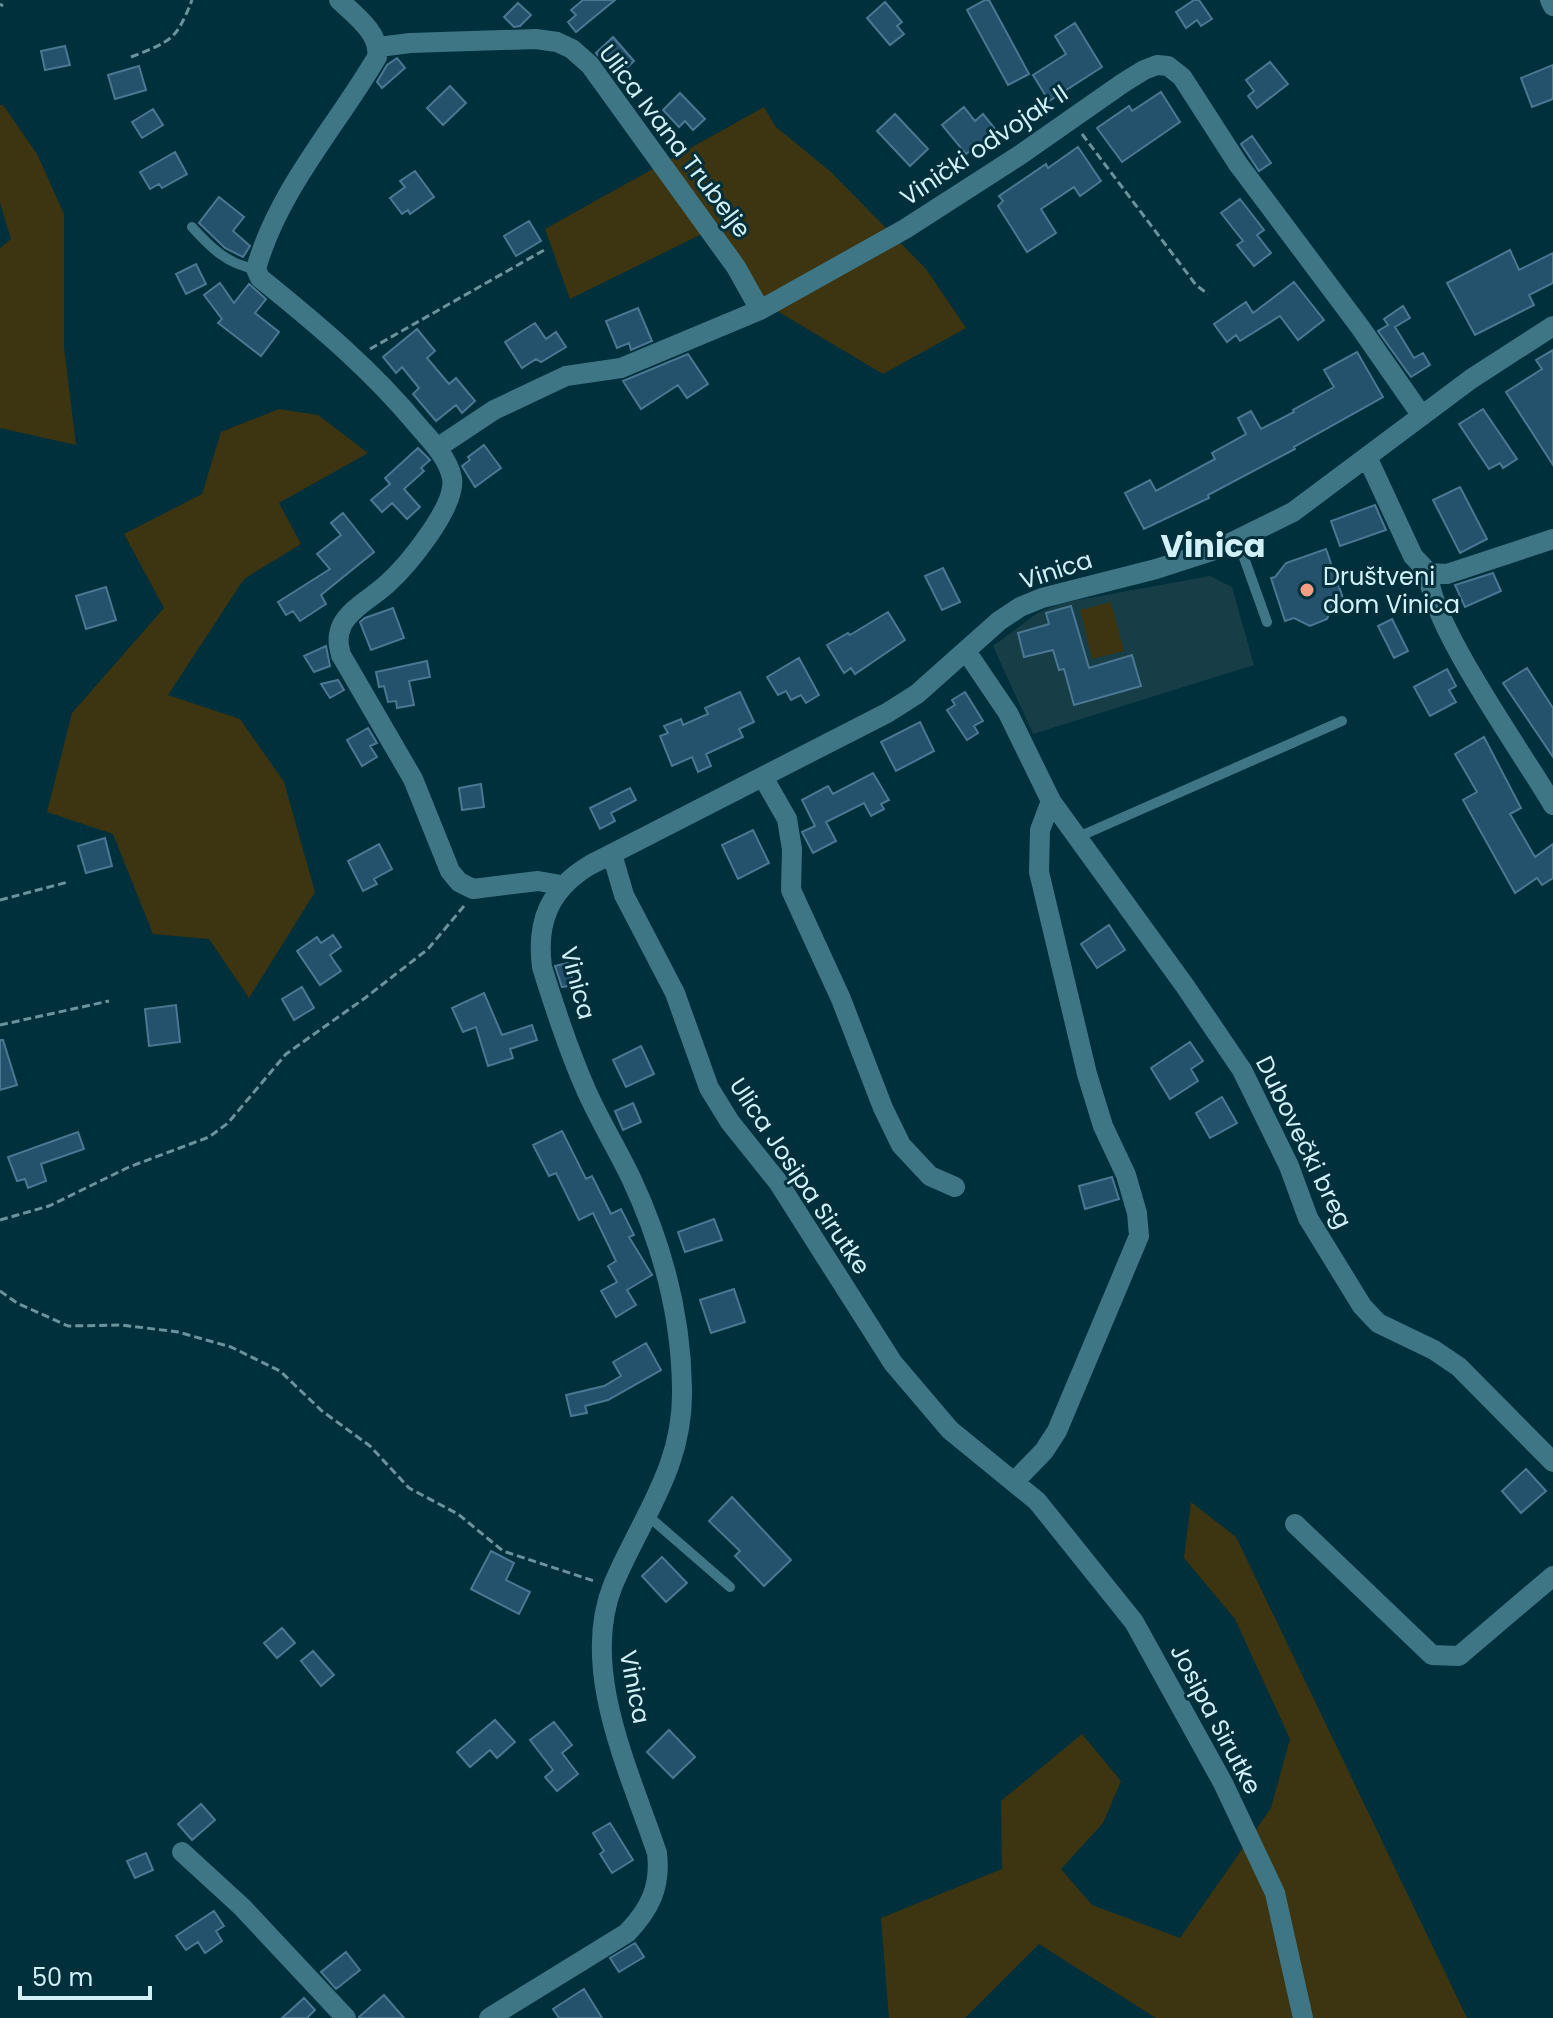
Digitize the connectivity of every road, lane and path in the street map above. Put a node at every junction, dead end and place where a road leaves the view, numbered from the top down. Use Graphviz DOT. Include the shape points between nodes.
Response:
graph roads {
  1 [pos="192,0"];
  2 [pos="339,0"];
  3 [pos="1550,0"];
  4 [pos="1553,6"];
  5 [pos="379,47"];
  6 [pos="131,57"];
  7 [pos="1071,119"];
  8 [pos="192,227"];
  9 [pos="546,249"];
  10 [pos="256,269"];
  11 [pos="1208,294"];
  12 [pos="760,310"];
  13 [pos="1553,326"];
  14 [pos="358,359"];
  15 [pos="1422,416"];
  16 [pos="437,448"];
  17 [pos="1368,459"];
  18 [pos="1553,539"];
  19 [pos="1238,541"];
  20 [pos="1429,573"];
  21 [pos="1267,622"];
  22 [pos="966,651"];
  23 [pos="1342,721"];
  24 [pos="763,777"];
  25 [pos="1051,801"];
  26 [pos="1553,805"];
  27 [pos="1076,838"];
  28 [pos="612,854"];
  29 [pos="68,882"];
  30 [pos="561,885"];
  31 [pos="473,889"];
  32 [pos="0,900"];
  33 [pos="109,1001"];
  34 [pos="0,1025"];
  35 [pos="955,1187"];
  36 [pos="0,1220"];
  37 [pos="0,1291"];
  38 [pos="1553,1462"];
  39 [pos="1015,1481"];
  40 [pos="647,1515"];
  41 [pos="1295,1524"];
  42 [pos="1553,1576"];
  43 [pos="613,1587"];
  44 [pos="730,1587"];
  45 [pos="182,1852"];
  46 [pos="346,2018"];
  47 [pos="489,2018"];
  48 [pos="1303,2018"];
  1 -- 6 [label="path" via="181,29 168,42"];
  2 -- 5 [label="street"];
  3 -- 4 [label="street"];
  5 -- 10 [label="street" via="264,240"];
  5 -- 12 [label="street, Ulica Ivana Trubelje" via="536,39 572,49 590,65 736,267"];
  7 -- 11 [label="path" via="1187,274"];
  7 -- 12 [label="street, Vinički odvojak II" via="905,229"];
  7 -- 15 [label="street, Vinički odvojak II" via="1157,65 1182,77 1238,164"];
  8 -- 10 [label="lane" via="221,255"];
  9 -- 14 [label="path"];
  10 -- 14 [label="street" via="260,278"];
  12 -- 16 [label="street, Vinički odvojak II" via="621,368 566,376 494,410"];
  13 -- 15 [label="street, Vinica"];
  14 -- 16 [label="street"];
  15 -- 17 [label="street, Vinica"];
  16 -- 31 [label="street" via="452,478 445,508 405,565 343,624 338,644 413,779 450,871"];
  17 -- 19 [label="street, Vinica" via="1293,512"];
  17 -- 20 [label="street" via="1413,556"];
  18 -- 20 [label="street" via="1447,574"];
  19 -- 21 [label="lane"];
  19 -- 22 [label="street, Vinica" via="1042,598 999,621"];
  20 -- 26 [label="street" via="1432,596 1474,678"];
  22 -- 24 [label="street, Vinica" via="907,700"];
  22 -- 25 [label="street, Dubovečki breg" via="1008,713"];
  23 -- 27 [label="lane"];
  24 -- 28 [label="street, Vinica"];
  24 -- 35 [label="street" via="787,819 791,890 883,1108 901,1145 930,1176"];
  25 -- 27 [label="street, Dubovečki breg"];
  25 -- 39 [label="street" via="1040,830 1039,872 1087,1074 1126,1175 1139,1236 1057,1431"];
  27 -- 38 [label="street, Dubovečki breg" via="1242,1070 1308,1218 1362,1306 1378,1323 1459,1367"];
  28 -- 30 [label="street, Vinica"];
  28 -- 39 [label="street, Ulica Josipa Sirutke" via="624,895 675,993 709,1088 730,1122 778,1182 893,1363 950,1430"];
  29 -- 32 [label="path"];
  30 -- 31 [label="street" via="538,881"];
  30 -- 40 [label="street, Vinica" via="543,925 542,967 587,1092 649,1220 678,1322 679,1435 668,1475"];
  31 -- 36 [label="path" via="461,913 428,949 286,1054 228,1123 209,1137 129,1167 49,1206"];
  33 -- 34 [label="path"];
  37 -- 43 [label="path" via="68,1326 178,1332 231,1347 280,1371 370,1446 409,1488 458,1514 503,1551"];
  39 -- 48 [label="street, Josipa Sirutke" via="1134,1622 1223,1783 1275,1893"];
  40 -- 43 [label="street, Vinica"];
  40 -- 44 [label="lane"];
  41 -- 42 [label="street" via="1432,1655 1459,1656"];
  43 -- 47 [label="street, Vinica" via="601,1646 603,1680 657,1853 655,1894 627,1933"];
  45 -- 46 [label="street"];
}
